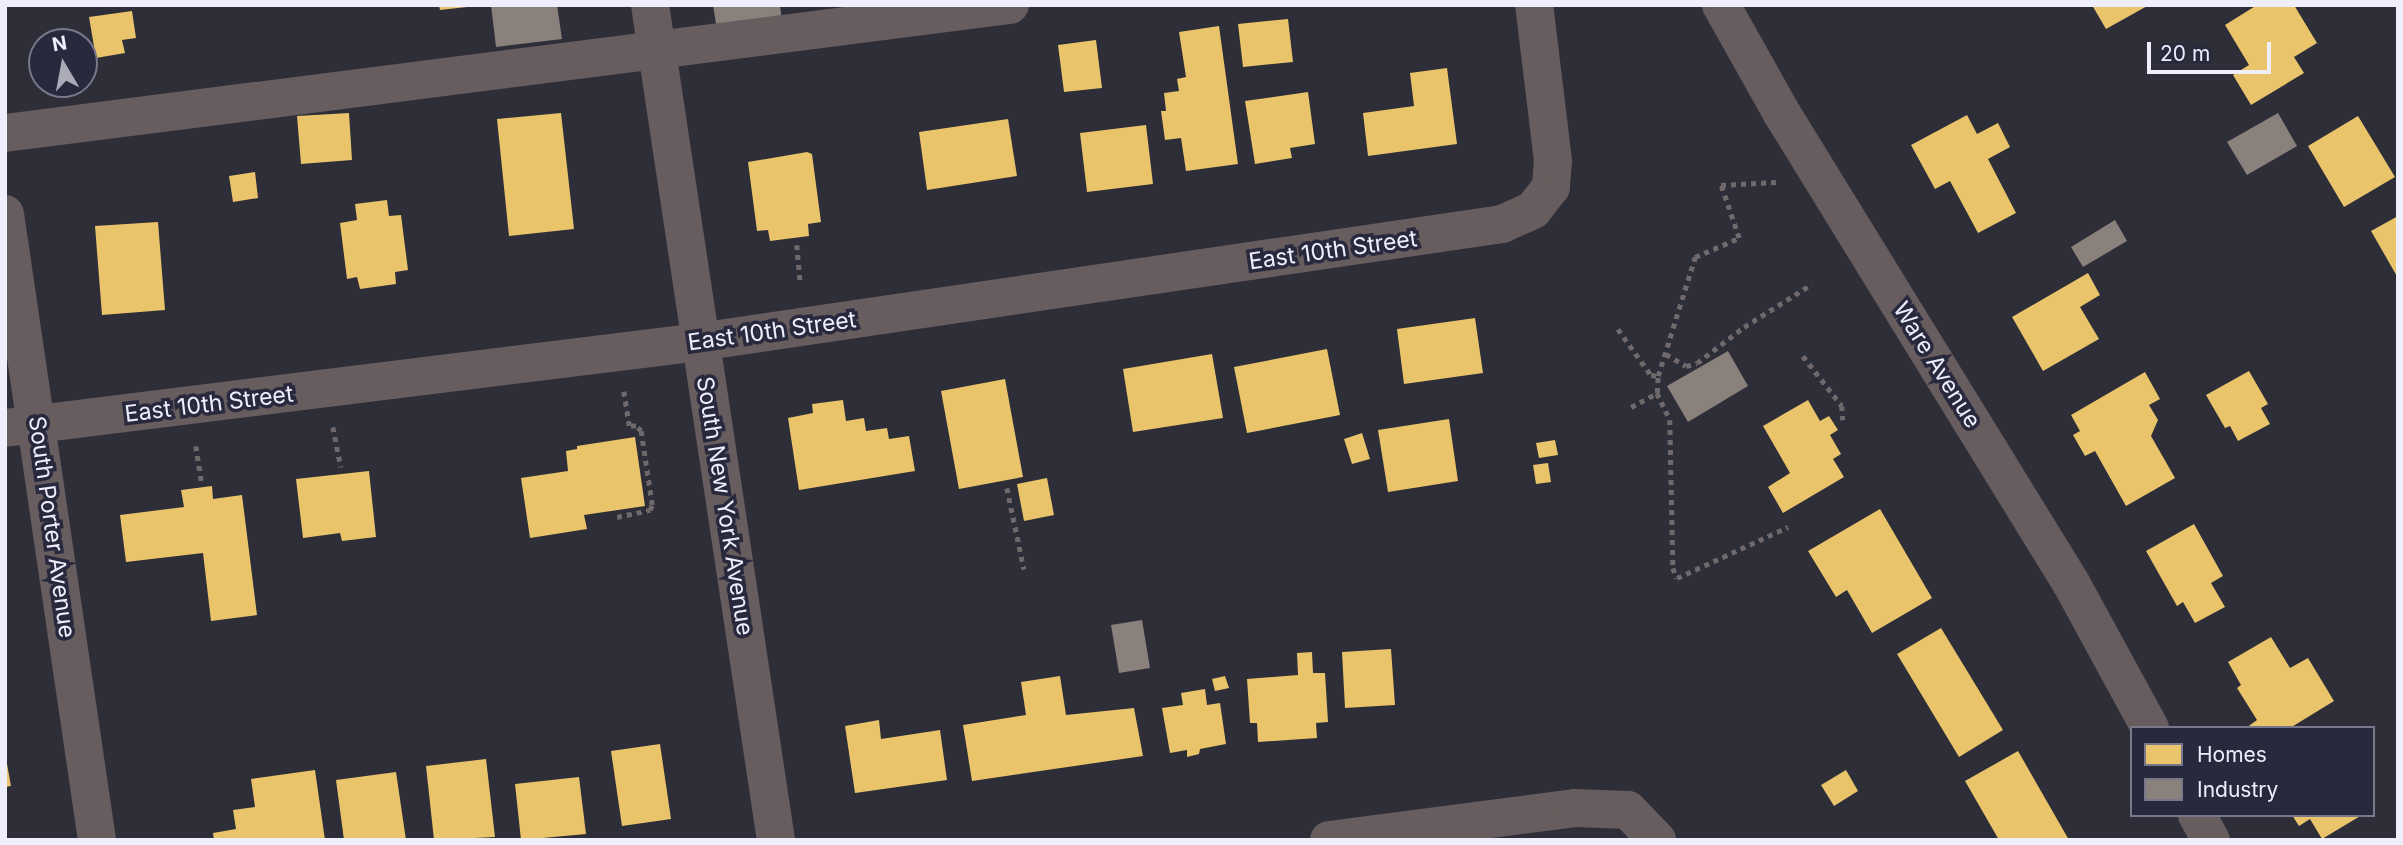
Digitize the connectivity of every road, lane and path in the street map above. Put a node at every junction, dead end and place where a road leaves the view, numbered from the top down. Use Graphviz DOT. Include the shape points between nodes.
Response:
graph roads {
  1 [pos="650,5"];
  2 [pos="1010,5"];
  3 [pos="1534,5"];
  4 [pos="1721,5"];
  5 [pos="657,51"];
  6 [pos="5,133"];
  7 [pos="1781,182"];
  8 [pos="5,214"];
  9 [pos="797,245"];
  10 [pos="800,281"];
  11 [pos="1812,284"];
  12 [pos="1618,329"];
  13 [pos="699,342"];
  14 [pos="1666,355"];
  15 [pos="1803,356"];
  16 [pos="1658,376"];
  17 [pos="623,389"];
  18 [pos="1657,393"];
  19 [pos="1631,407"];
  20 [pos="1843,420"];
  21 [pos="332,422"];
  22 [pos="21,426"];
  23 [pos="195,438"];
  24 [pos="341,467"];
  25 [pos="202,482"];
  26 [pos="1007,488"];
  27 [pos="617,517"];
  28 [pos="1787,527"];
  29 [pos="1024,569"];
  30 [pos="2149,726"];
  31 [pos="2198,817"];
  32 [pos="97,840"];
  33 [pos="776,840"];
  34 [pos="1329,840"];
  35 [pos="1657,840"];
  36 [pos="2211,840"];
  1 -- 5 [label="street, South New York Avenue"];
  2 -- 5 [label="street"];
  3 -- 13 [label="street, East 10th Street" via="1553,161 1551,187 1533,211 1502,224"];
  4 -- 30 [label="street, Ware Avenue" via="1781,112 2071,583"];
  5 -- 6 [label="street"];
  5 -- 13 [label="street, South New York Avenue"];
  7 -- 14 [label="path" via="1721,185 1739,238 1695,257"];
  8 -- 22 [label="street, South Porter Avenue"];
  9 -- 10 [label="path"];
  11 -- 14 [label="path" via="1698,363 1686,366"];
  12 -- 16 [label="path" via="1650,375"];
  13 -- 22 [label="street, East 10th Street"];
  13 -- 33 [label="street, South New York Avenue"];
  14 -- 16 [label="path"];
  15 -- 20 [label="path" via="1842,406"];
  16 -- 18 [label="path"];
  17 -- 27 [label="path" via="629,426 641,431 652,505 650,510"];
  18 -- 19 [label="path"];
  18 -- 28 [label="path" via="1670,421 1673,568 1677,578"];
  21 -- 24 [label="path"];
  22 -- 32 [label="street, South Porter Avenue"];
  23 -- 25 [label="path"];
  26 -- 29 [label="path"];
  31 -- 36 [label="street"];
  34 -- 35 [label="street" via="1575,808 1628,810"];
}
